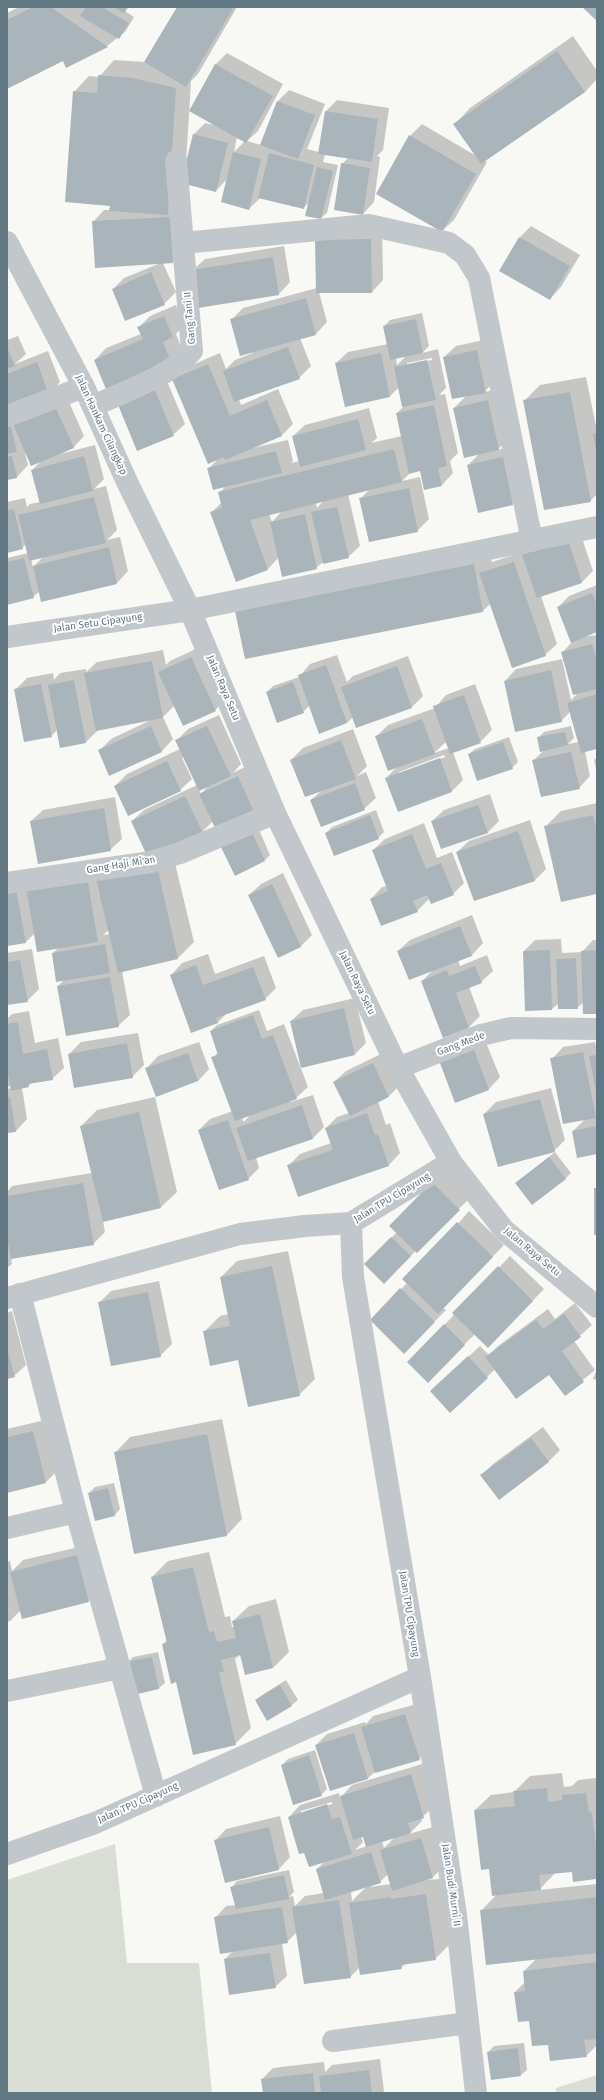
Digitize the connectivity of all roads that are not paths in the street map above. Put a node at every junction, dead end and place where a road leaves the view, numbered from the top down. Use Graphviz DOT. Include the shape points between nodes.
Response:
graph roads {
  1 [pos="176,161"];
  2 [pos="7,242"];
  3 [pos="183,243"];
  4 [pos="84,387"];
  5 [pos="93,406"];
  6 [pos="7,416"];
  7 [pos="597,526"];
  8 [pos="532,541"];
  9 [pos="190,610"];
  10 [pos="7,637"];
  11 [pos="275,813"];
  12 [pos="7,883"];
  13 [pos="597,1029"];
  14 [pos="398,1068"];
  15 [pos="451,1162"];
  16 [pos="351,1223"];
  17 [pos="13,1296"];
  18 [pos="597,1307"];
  19 [pos="76,1512"];
  20 [pos="7,1528"];
  21 [pos="120,1668"];
  22 [pos="420,1677"];
  23 [pos="7,1691"];
  24 [pos="156,1796"];
  25 [pos="7,1854"];
  26 [pos="468,2023"];
  27 [pos="333,2041"];
  28 [pos="476,2093"];
  1 -- 3 [label="street"];
  2 -- 4 [label="street, Jalan Hankam Cilangkap"];
  3 -- 5 [label="street, Gang Tani II" via="192,351 184,362 167,373"];
  3 -- 8 [label="street" via="369,225 449,243 466,255 479,278"];
  4 -- 5 [label="street, Jalan Hankam Cilangkap"];
  4 -- 6 [label="street"];
  5 -- 9 [label="street, Jalan Hankam Cilangkap"];
  7 -- 8 [label="street, Jalan Setu Cipayung"];
  8 -- 9 [label="street, Jalan Setu Cipayung"];
  9 -- 10 [label="street, Jalan Setu Cipayung"];
  9 -- 11 [label="street, Jalan Raya Setu"];
  11 -- 12 [label="street, Gang Haji Mi'an" via="180,853 151,862"];
  11 -- 14 [label="street, Jalan Raya Setu"];
  13 -- 14 [label="street, Gang Mede" via="511,1028 481,1034"];
  14 -- 15 [label="street, Jalan Raya Setu"];
  15 -- 16 [label="street, Jalan TPU Cipayung"];
  15 -- 18 [label="street, Jalan Raya Setu" via="504,1230"];
  16 -- 17 [label="street" via="240,1234"];
  16 -- 22 [label="street, Jalan TPU Cipayung" via="353,1277"];
  17 -- 19 [label="street"];
  19 -- 20 [label="street"];
  19 -- 21 [label="street"];
  21 -- 23 [label="street"];
  21 -- 24 [label="street"];
  22 -- 24 [label="street, Jalan TPU Cipayung"];
  22 -- 26 [label="street, Jalan Budi Murni II" via="456,1915"];
  24 -- 25 [label="street, Jalan TPU Cipayung" via="95,1823"];
  26 -- 27 [label="street"];
  26 -- 28 [label="street, Jalan Budi Murni II"];
}
